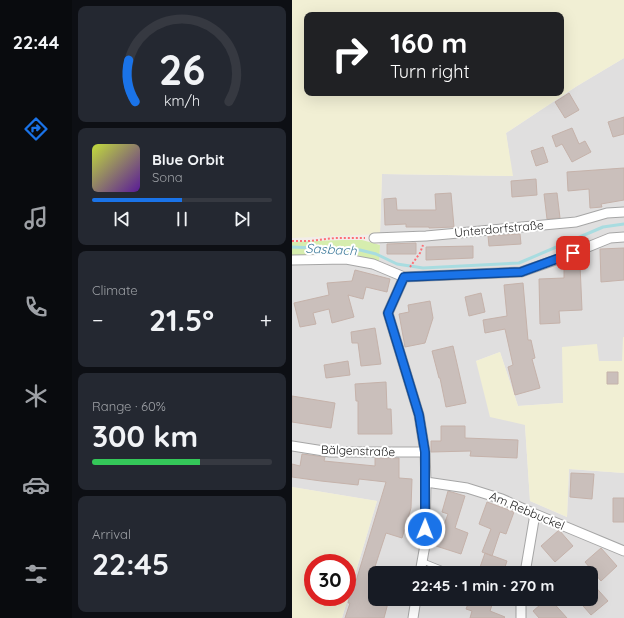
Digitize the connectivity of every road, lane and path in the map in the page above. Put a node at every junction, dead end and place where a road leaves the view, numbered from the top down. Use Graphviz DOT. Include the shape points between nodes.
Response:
graph roads {
  1 [pos="624,212"];
  2 [pos="624,236"];
  3 [pos="374,238"];
  4 [pos="292,241"];
  5 [pos="420,253"];
  6 [pos="292,260"];
  7 [pos="406,274"];
  8 [pos="292,446"];
  9 [pos="425,452"];
  10 [pos="426,482"];
  11 [pos="535,514"];
  12 [pos="624,552"];
  13 [pos="422,562"];
  14 [pos="421,566"];
  15 [pos="433,566"];
  16 [pos="526,566"];
  17 [pos="415,606"];
  18 [pos="521,606"];
  19 [pos="413,618"];
  20 [pos="521,618"];
  1 -- 3 [label="street, Unterdorfstraße" via="607,213 576,222 426,236"];
  2 -- 7 [label="street" via="610,238 521,272"];
  3 -- 4 [label="path"];
  5 -- 7 [label="path"];
  6 -- 7 [label="street" via="346,259"];
  7 -- 9 [label="street" via="388,313 419,415"];
  8 -- 9 [label="street, Bälgenstraße" via="330,452"];
  9 -- 10 [label="street"];
  10 -- 11 [label="street, Am Rebbuckel" via="467,488 502,499"];
  10 -- 13 [label="street" via="425,545"];
  11 -- 12 [label="street, Am Rebbuckel"];
  11 -- 16 [label="street"];
  13 -- 14 [label="street"];
  13 -- 15 [label="lane"];
  17 -- 19 [label="street"];
  18 -- 20 [label="street"];
}
